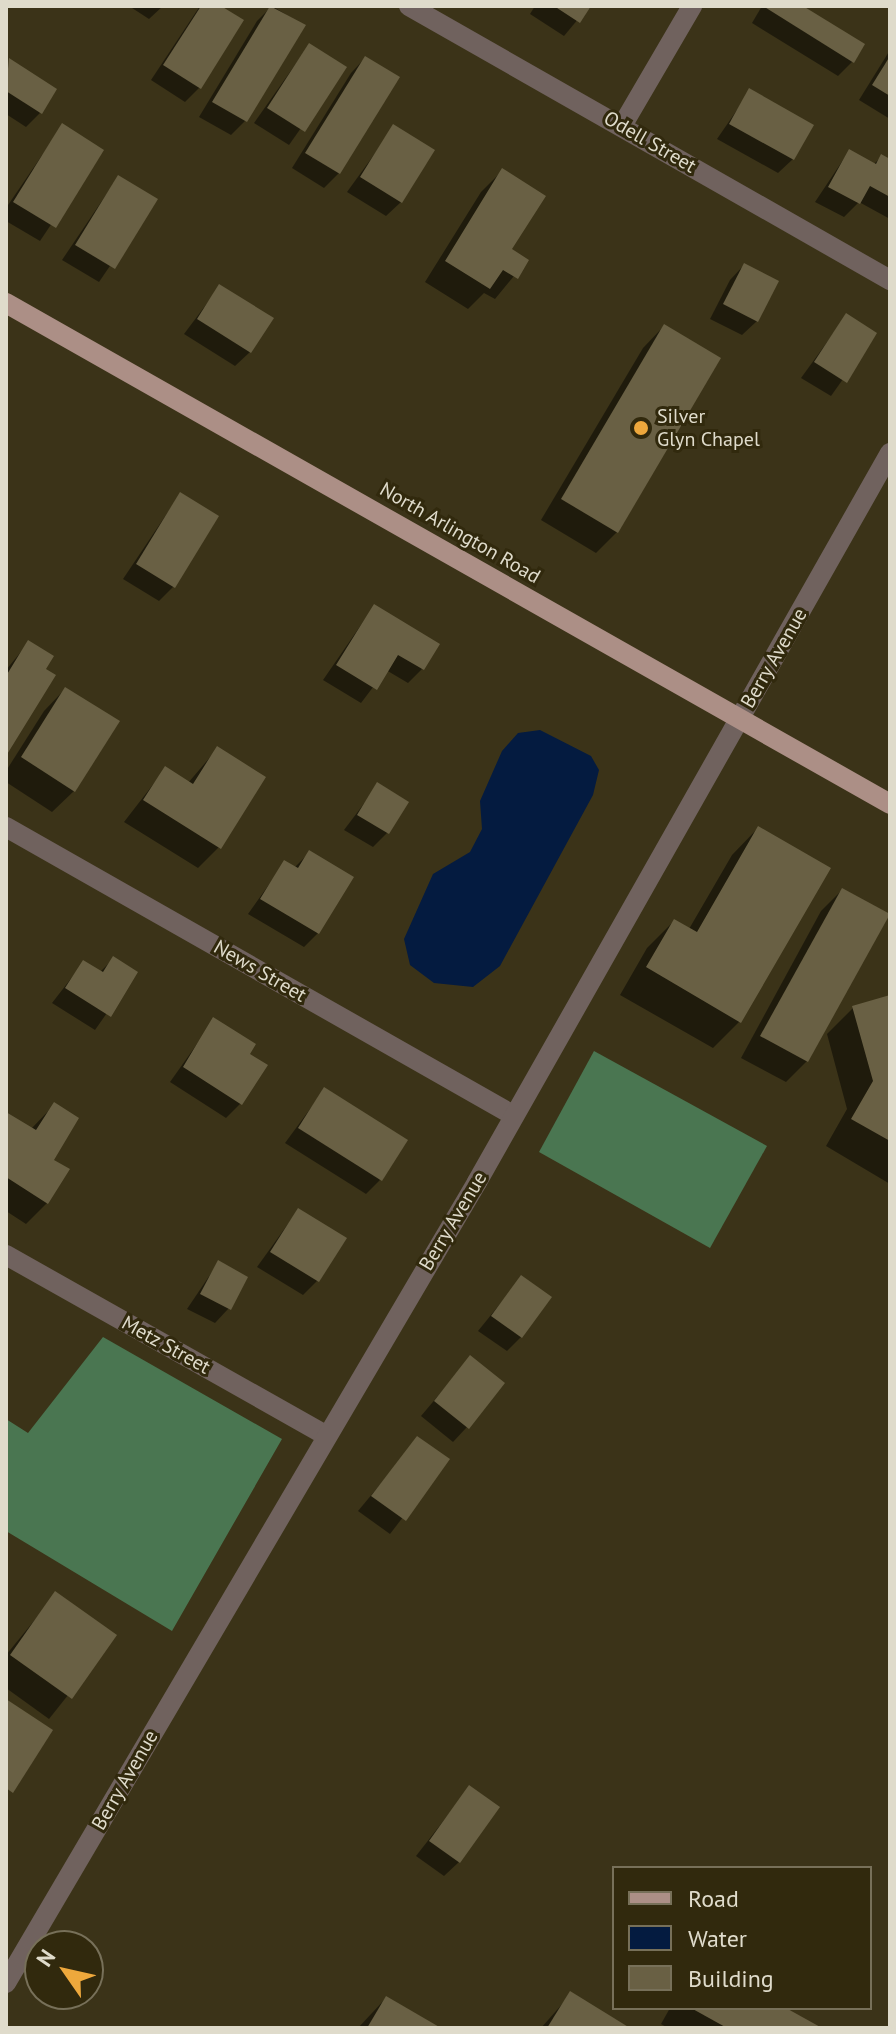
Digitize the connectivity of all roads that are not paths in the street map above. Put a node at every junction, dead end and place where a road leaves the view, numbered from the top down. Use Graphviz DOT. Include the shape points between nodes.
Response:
graph roads {
  1 [pos="409,6"];
  2 [pos="692,6"];
  3 [pos="622,126"];
  4 [pos="890,280"];
  5 [pos="6,303"];
  6 [pos="890,453"];
  7 [pos="738,720"];
  8 [pos="890,804"];
  9 [pos="6,827"];
  10 [pos="513,1115"];
  11 [pos="6,1255"];
  12 [pos="325,1435"];
  13 [pos="6,1983"];
  1 -- 3 [label="street, Odell Street"];
  2 -- 3 [label="street"];
  3 -- 4 [label="street, Odell Street"];
  5 -- 7 [label="main road, North Arlington Road"];
  6 -- 7 [label="street, Berry Avenue"];
  7 -- 8 [label="main road, North Arlington Road"];
  7 -- 10 [label="street, Berry Avenue"];
  9 -- 10 [label="street, News Street"];
  10 -- 12 [label="street, Berry Avenue"];
  11 -- 12 [label="street, Metz Street"];
  12 -- 13 [label="street, Berry Avenue"];
}
